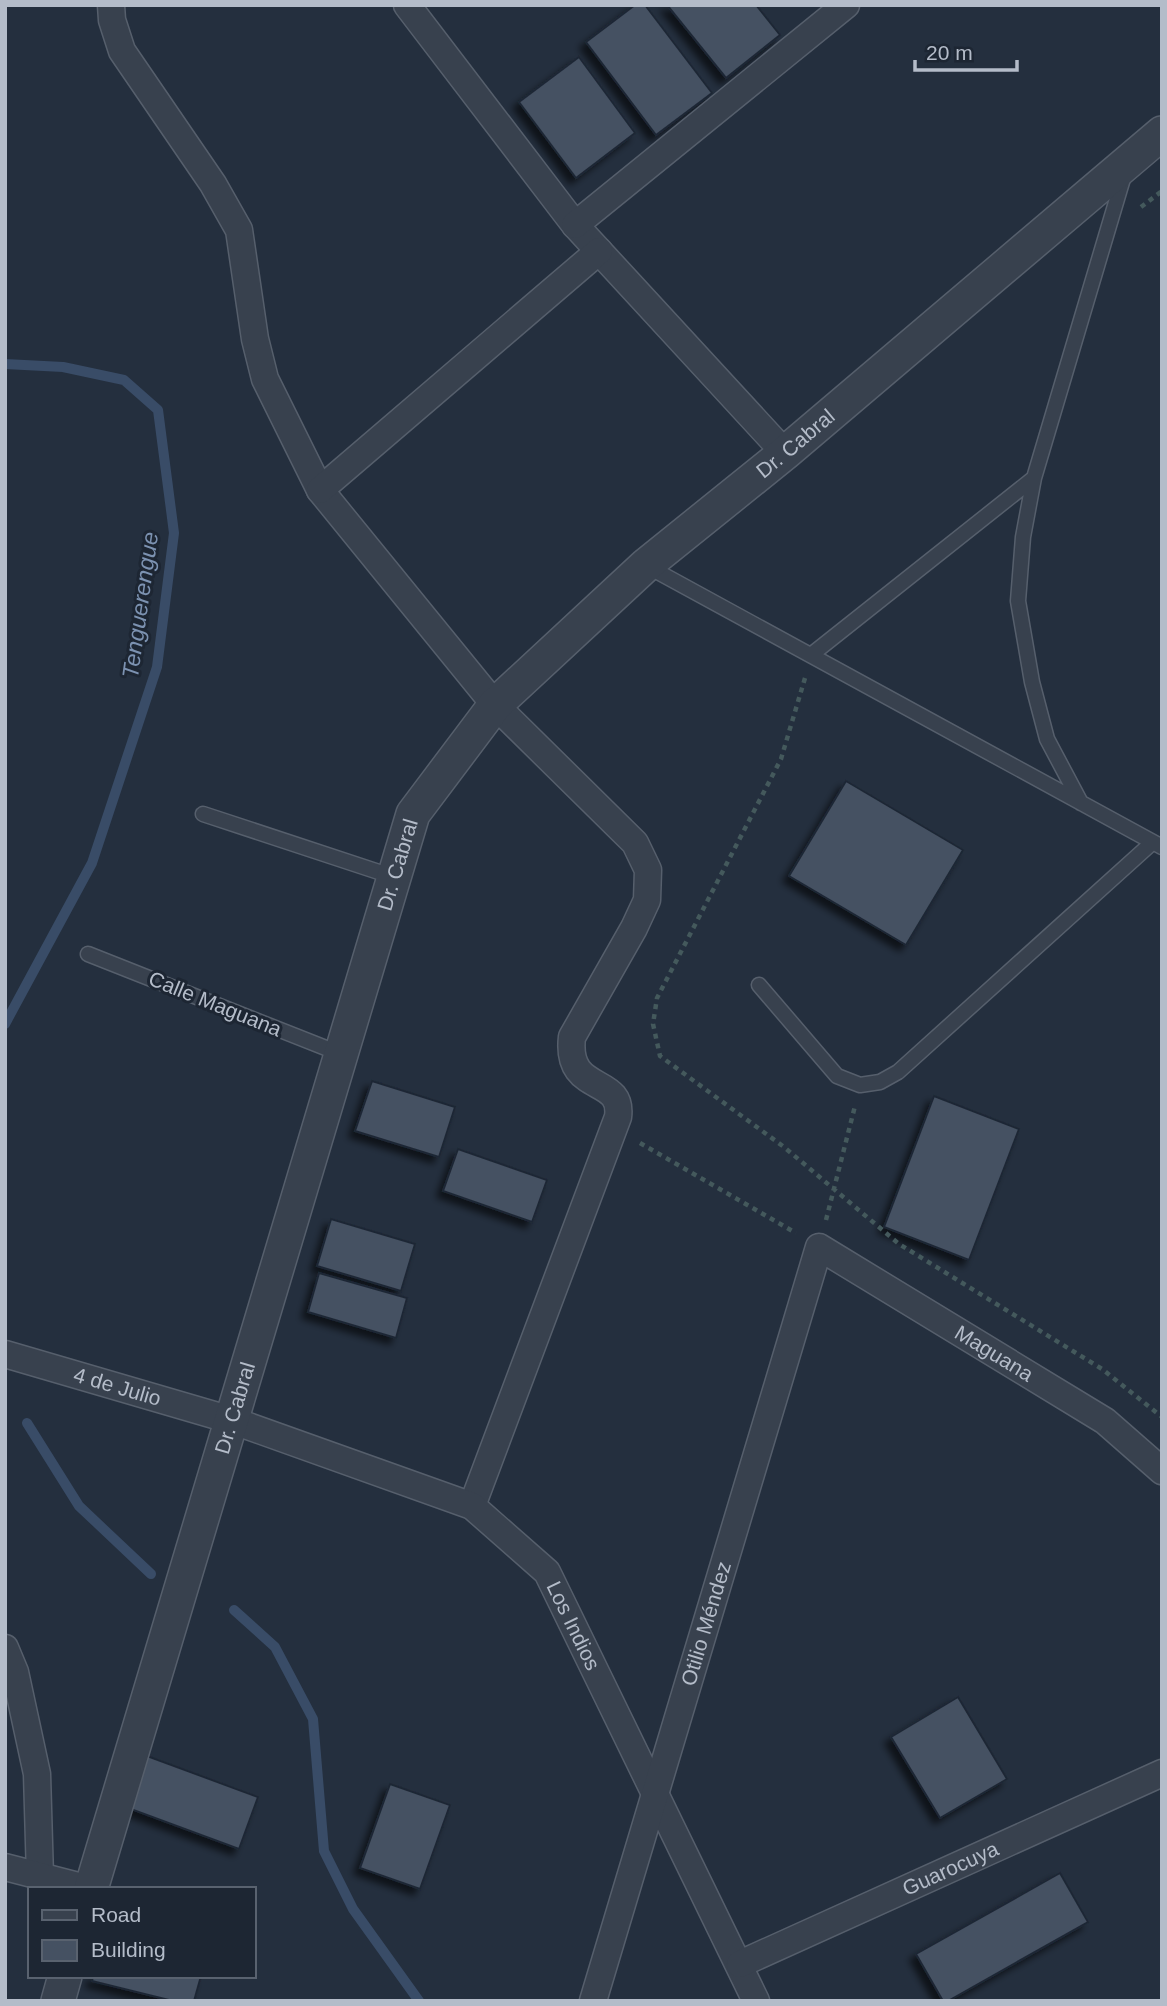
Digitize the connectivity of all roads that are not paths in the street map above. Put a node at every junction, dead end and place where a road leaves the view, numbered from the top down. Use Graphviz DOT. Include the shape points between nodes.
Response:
graph roads {
  1 [pos="111,5"];
  2 [pos="407,5"];
  3 [pos="846,5"];
  4 [pos="1162,133"];
  5 [pos="1129,161"];
  6 [pos="575,225"];
  7 [pos="599,251"];
  8 [pos="785,453"];
  9 [pos="1034,478"];
  10 [pos="320,490"];
  11 [pos="646,565"];
  12 [pos="811,655"];
  13 [pos="495,705"];
  14 [pos="1081,803"];
  15 [pos="203,814"];
  16 [pos="1157,845"];
  17 [pos="394,877"];
  18 [pos="88,954"];
  19 [pos="759,985"];
  20 [pos="341,1054"];
  21 [pos="819,1247"];
  22 [pos="5,1354"];
  23 [pos="231,1420"];
  24 [pos="1162,1471"];
  25 [pos="472,1506"];
  26 [pos="5,1648"];
  27 [pos="1162,1773"];
  28 [pos="656,1792"];
  29 [pos="5,1867"];
  30 [pos="40,1877"];
  31 [pos="82,1887"];
  32 [pos="92,1887"];
  33 [pos="740,1964"];
  34 [pos="64,1978"];
  35 [pos="58,2001"];
  36 [pos="593,2001"];
  37 [pos="756,2001"];
  1 -- 10 [label="street" via="122,51 239,230 265,379"];
  2 -- 6 [label="street"];
  3 -- 6 [label="street"];
  4 -- 5 [label="street, Dr. Cabral"];
  5 -- 8 [label="street, Dr. Cabral"];
  5 -- 9 [label="lane"];
  6 -- 7 [label="street"];
  7 -- 8 [label="street"];
  7 -- 10 [label="street"];
  8 -- 11 [label="street, Dr. Cabral"];
  9 -- 12 [label="lane"];
  9 -- 14 [label="lane" via="1018,601 1047,739"];
  10 -- 13 [label="street"];
  11 -- 12 [label="lane"];
  11 -- 13 [label="street, Dr. Cabral"];
  12 -- 14 [label="lane"];
  13 -- 17 [label="street, Dr. Cabral" via="413,814"];
  13 -- 25 [label="street" via="635,842 648,870 647,900 572,1037 570,1053 575,1068 614,1096 619,1106 614,1127"];
  14 -- 16 [label="lane"];
  15 -- 17 [label="lane"];
  16 -- 19 [label="lane" via="898,1072 880,1082 860,1085 837,1076"];
  17 -- 20 [label="street, Dr. Cabral"];
  18 -- 20 [label="lane, Calle Maguana"];
  20 -- 23 [label="street, Dr. Cabral"];
  21 -- 24 [label="street, Maguana" via="1105,1421"];
  21 -- 28 [label="street, Otilio Méndez"];
  22 -- 23 [label="street, 4 de Julio"];
  23 -- 25 [label="street, Los Indios"];
  23 -- 32 [label="street, Dr. Cabral"];
  25 -- 28 [label="street, Los Indios" via="547,1572"];
  26 -- 30 [label="street" via="15,1672 37,1774"];
  27 -- 33 [label="street, Guarocuya"];
  28 -- 33 [label="street, Los Indios"];
  28 -- 36 [label="street, Otilio Méndez"];
  29 -- 30 [label="street"];
  30 -- 31 [label="street"];
  33 -- 37 [label="street, Los Indios"];
  34 -- 35 [label="street"];
}
